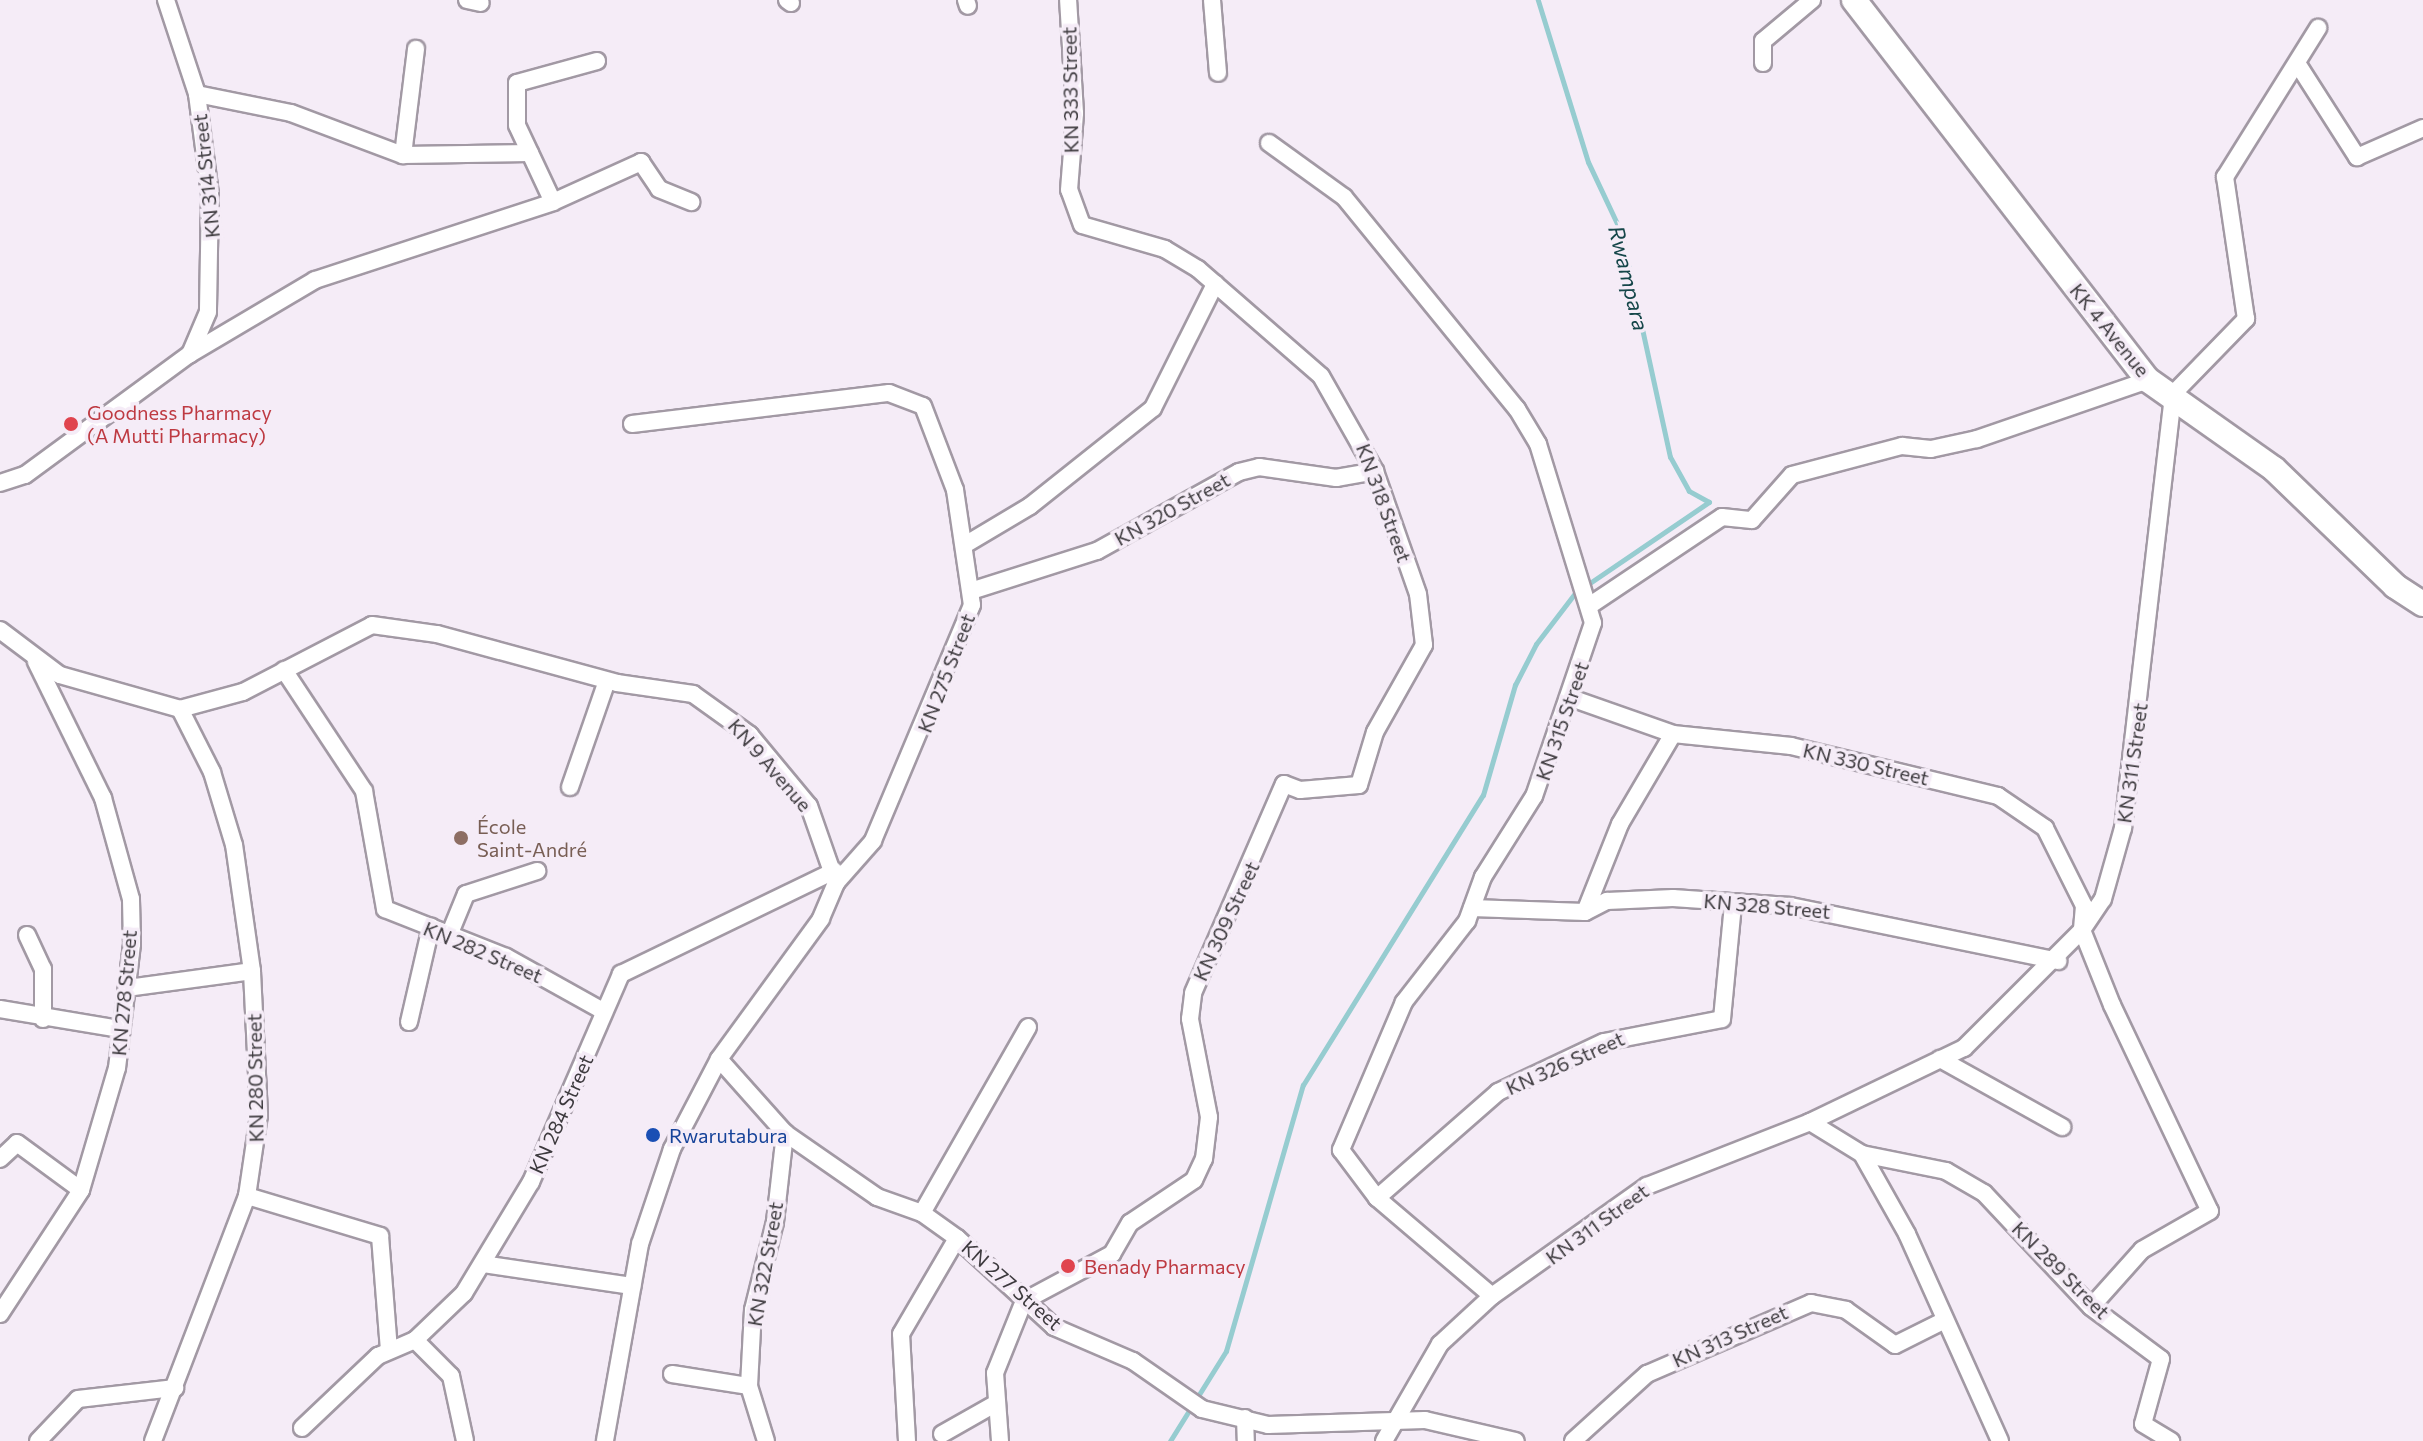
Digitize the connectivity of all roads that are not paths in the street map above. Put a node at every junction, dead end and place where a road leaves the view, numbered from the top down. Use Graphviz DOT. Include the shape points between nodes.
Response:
graph roads {
  1 [pos="166,0"];
  2 [pos="1068,0"];
  3 [pos="1212,0"];
  4 [pos="1812,0"];
  5 [pos="1854,0"];
  6 [pos="2318,28"];
  7 [pos="416,49"];
  8 [pos="597,61"];
  9 [pos="1763,63"];
  10 [pos="2297,63"];
  11 [pos="1218,73"];
  12 [pos="197,94"];
  13 [pos="2423,128"];
  14 [pos="1269,143"];
  15 [pos="530,153"];
  16 [pos="403,155"];
  17 [pos="553,202"];
  18 [pos="692,202"];
  19 [pos="1082,225"];
  20 [pos="1215,284"];
  21 [pos="190,354"];
  22 [pos="2148,380"];
  23 [pos="2173,394"];
  24 [pos="632,424"];
  25 [pos="1375,471"];
  26 [pos="0,483"];
  27 [pos="968,543"];
  28 [pos="974,590"];
  29 [pos="2423,604"];
  30 [pos="1589,606"];
  31 [pos="0,630"];
  32 [pos="36,662"];
  33 [pos="284,670"];
  34 [pos="607,681"];
  35 [pos="1571,698"];
  36 [pos="180,709"];
  37 [pos="1673,734"];
  38 [pos="1284,784"];
  39 [pos="570,787"];
  40 [pos="537,871"];
  41 [pos="835,877"];
  42 [pos="1733,904"];
  43 [pos="1472,908"];
  44 [pos="1585,912"];
  45 [pos="431,927"];
  46 [pos="2082,930"];
  47 [pos="450,933"];
  48 [pos="27,935"];
  49 [pos="2058,961"];
  50 [pos="252,971"];
  51 [pos="127,988"];
  52 [pos="0,1009"];
  53 [pos="603,1011"];
  54 [pos="43,1019"];
  55 [pos="409,1022"];
  56 [pos="1028,1027"];
  57 [pos="120,1029"];
  58 [pos="719,1059"];
  59 [pos="1940,1059"];
  60 [pos="1810,1122"];
  61 [pos="2062,1127"];
  62 [pos="785,1133"];
  63 [pos="1862,1154"];
  64 [pos="0,1159"];
  65 [pos="81,1190"];
  66 [pos="247,1196"];
  67 [pos="1377,1198"];
  68 [pos="922,1213"];
  69 [pos="957,1238"];
  70 [pos="483,1264"];
  71 [pos="632,1286"];
  72 [pos="1492,1296"];
  73 [pos="1024,1301"];
  74 [pos="2091,1307"];
  75 [pos="0,1314"];
  76 [pos="1943,1321"];
  77 [pos="415,1340"];
  78 [pos="389,1351"];
  79 [pos="672,1374"];
  80 [pos="749,1386"];
  81 [pos="175,1388"];
  82 [pos="993,1405"];
  83 [pos="1392,1417"];
  84 [pos="1245,1418"];
  85 [pos="302,1428"];
  86 [pos="942,1434"];
  87 [pos="38,1441"];
  88 [pos="153,1441"];
  89 [pos="465,1441"];
  90 [pos="605,1441"];
  91 [pos="766,1441"];
  92 [pos="907,1441"];
  93 [pos="1000,1441"];
  94 [pos="1246,1441"];
  95 [pos="1384,1441"];
  96 [pos="1516,1441"];
  97 [pos="1573,1441"];
  98 [pos="2000,1441"];
  99 [pos="2171,1441"];
  1 -- 12 [label="street, KN 314 Street"];
  2 -- 19 [label="street, KN 333 Street" via="1075,113 1069,190"];
  3 -- 11 [label="street"];
  4 -- 9 [label="street" via="1763,41"];
  5 -- 22 [label="main road, KK 4 Avenue"];
  6 -- 10 [label="street"];
  7 -- 16 [label="street"];
  8 -- 15 [label="street" via="517,83 517,125"];
  10 -- 13 [label="street" via="2357,157"];
  10 -- 23 [label="street" via="2225,177 2246,319"];
  12 -- 16 [label="street" via="291,113"];
  12 -- 21 [label="street, KN 314 Street" via="214,257 208,312"];
  14 -- 30 [label="street, KN 315 Street" via="1344,197 1502,386 1538,444 1566,550"];
  15 -- 16 [label="street"];
  15 -- 17 [label="street"];
  17 -- 18 [label="street" via="641,162 659,189"];
  17 -- 21 [label="street" via="315,280"];
  19 -- 20 [label="street, KN 318 Street" via="1165,249"];
  20 -- 25 [label="street, KN 318 Street" via="1321,376"];
  20 -- 27 [label="street" via="1153,408 1030,506"];
  21 -- 26 [label="street" via="25,475"];
  22 -- 23 [label="main road, KK 4 Avenue"];
  22 -- 30 [label="street" via="1977,439 1931,449 1902,446 1792,475 1752,520 1722,517"];
  23 -- 29 [label="main road, KK 4 Avenue" via="2274,469 2395,586"];
  23 -- 46 [label="street, KN 311 Street" via="2123,828 2103,899"];
  24 -- 27 [label="street, KN 275 Street" via="906,394 923,406"];
  25 -- 28 [label="street, KN 320 Street" via="1336,478 1259,467 1239,472 1097,551"];
  25 -- 38 [label="street, KN 318 Street" via="1418,594 1424,645 1375,732 1359,785 1300,790"];
  27 -- 28 [label="street, KN 275 Street"];
  28 -- 41 [label="street, KN 275 Street" via="950,673 873,841"];
  30 -- 35 [label="street, KN 315 Street" via="1591,636"];
  31 -- 32 [label="street, KN 9 Avenue"];
  32 -- 36 [label="street, KN 9 Avenue" via="90,688"];
  32 -- 51 [label="street, KN 278 Street" via="103,798 123,860 131,899"];
  33 -- 34 [label="street, KN 9 Avenue" via="372,625 481,644"];
  33 -- 36 [label="street, KN 9 Avenue" via="243,692"];
  33 -- 45 [label="street, KN 282 Street" via="364,791 385,909"];
  34 -- 39 [label="street"];
  34 -- 41 [label="street, KN 9 Avenue" via="671,688 718,706 809,806"];
  35 -- 37 [label="street, KN 330 Street"];
  35 -- 43 [label="street, KN 315 Street" via="1552,759"];
  36 -- 50 [label="street, KN 280 Street" via="222,800"];
  37 -- 44 [label="street" via="1620,824"];
  37 -- 46 [label="street, KN 330 Street" via="1791,746 2023,807 2071,874 2084,906"];
  38 -- 73 [label="street, KN 309 Street" via="1193,993 1190,1019 1209,1117 1194,1180 1153,1202 1112,1254"];
  40 -- 47 [label="street" via="466,894"];
  41 -- 53 [label="street, KN 284 Street" via="621,974"];
  41 -- 58 [label="street" via="821,919"];
  42 -- 44 [label="street, KN 328 Street" via="1637,899"];
  42 -- 49 [label="street, KN 328 Street" via="1816,909"];
  42 -- 67 [label="street, KN 326 Street" via="1722,1019 1615,1038 1498,1092"];
  43 -- 44 [label="street, KN 328 Street"];
  43 -- 67 [label="street, KN 315 Street" via="1404,1002 1341,1150"];
  45 -- 47 [label="street, KN 282 Street"];
  45 -- 55 [label="street"];
  46 -- 49 [label="street, KN 311 Street"];
  46 -- 74 [label="street, KN 330 Street" via="2210,1211 2142,1250"];
  47 -- 53 [label="street, KN 282 Street"];
  48 -- 54 [label="street" via="43,969"];
  49 -- 59 [label="street, KN 311 Street" via="1992,1028"];
  50 -- 51 [label="street"];
  50 -- 66 [label="street, KN 280 Street" via="259,1115"];
  51 -- 57 [label="street, KN 278 Street"];
  52 -- 54 [label="street"];
  53 -- 70 [label="street, KN 284 Street" via="550,1142"];
  54 -- 57 [label="street"];
  56 -- 68 [label="street"];
  57 -- 65 [label="street, KN 278 Street" via="104,1123"];
  58 -- 62 [label="street, KN 277 Street"];
  58 -- 71 [label="street" via="672,1149"];
  59 -- 60 [label="street, KN 311 Street"];
  59 -- 61 [label="street"];
  60 -- 63 [label="street"];
  60 -- 72 [label="street, KN 311 Street" via="1647,1186"];
  62 -- 68 [label="street, KN 277 Street" via="877,1197"];
  62 -- 80 [label="street, KN 322 Street" via="775,1222 753,1310"];
  63 -- 74 [label="street, KN 289 Street" via="1919,1162 1963,1179"];
  63 -- 76 [label="street"];
  64 -- 65 [label="street" via="17,1143"];
  65 -- 75 [label="street, KN 278 Street"];
  66 -- 78 [label="street" via="380,1236"];
  66 -- 81 [label="street, KN 280 Street"];
  67 -- 72 [label="street, KN 315 Street"];
  68 -- 69 [label="street, KN 277 Street"];
  69 -- 73 [label="street, KN 277 Street"];
  69 -- 92 [label="street" via="901,1334"];
  70 -- 71 [label="street"];
  70 -- 77 [label="street, KN 284 Street"];
  71 -- 90 [label="street"];
  72 -- 83 [label="street, KN 311 Street" via="1440,1344"];
  73 -- 82 [label="street" via="995,1373"];
  73 -- 84 [label="street, KN 277 Street" via="1054,1327 1133,1361 1183,1400"];
  74 -- 99 [label="street, KN 289 Street" via="2161,1359 2143,1424"];
  76 -- 97 [label="street, KN 313 Street" via="1895,1345 1846,1310 1811,1303 1647,1374"];
  76 -- 98 [label="street"];
  77 -- 78 [label="street"];
  77 -- 89 [label="street" via="451,1376"];
  78 -- 85 [label="street"];
  79 -- 80 [label="street"];
  80 -- 91 [label="street, KN 322 Street"];
  81 -- 87 [label="street" via="78,1399"];
  81 -- 88 [label="street, KN 280 Street"];
  82 -- 86 [label="street"];
  82 -- 93 [label="street"];
  83 -- 84 [label="street, KN 277 Street" via="1268,1425"];
  83 -- 95 [label="street, KN 311 Street"];
  83 -- 96 [label="street, KN 277 Street"];
  84 -- 94 [label="street"];
}
